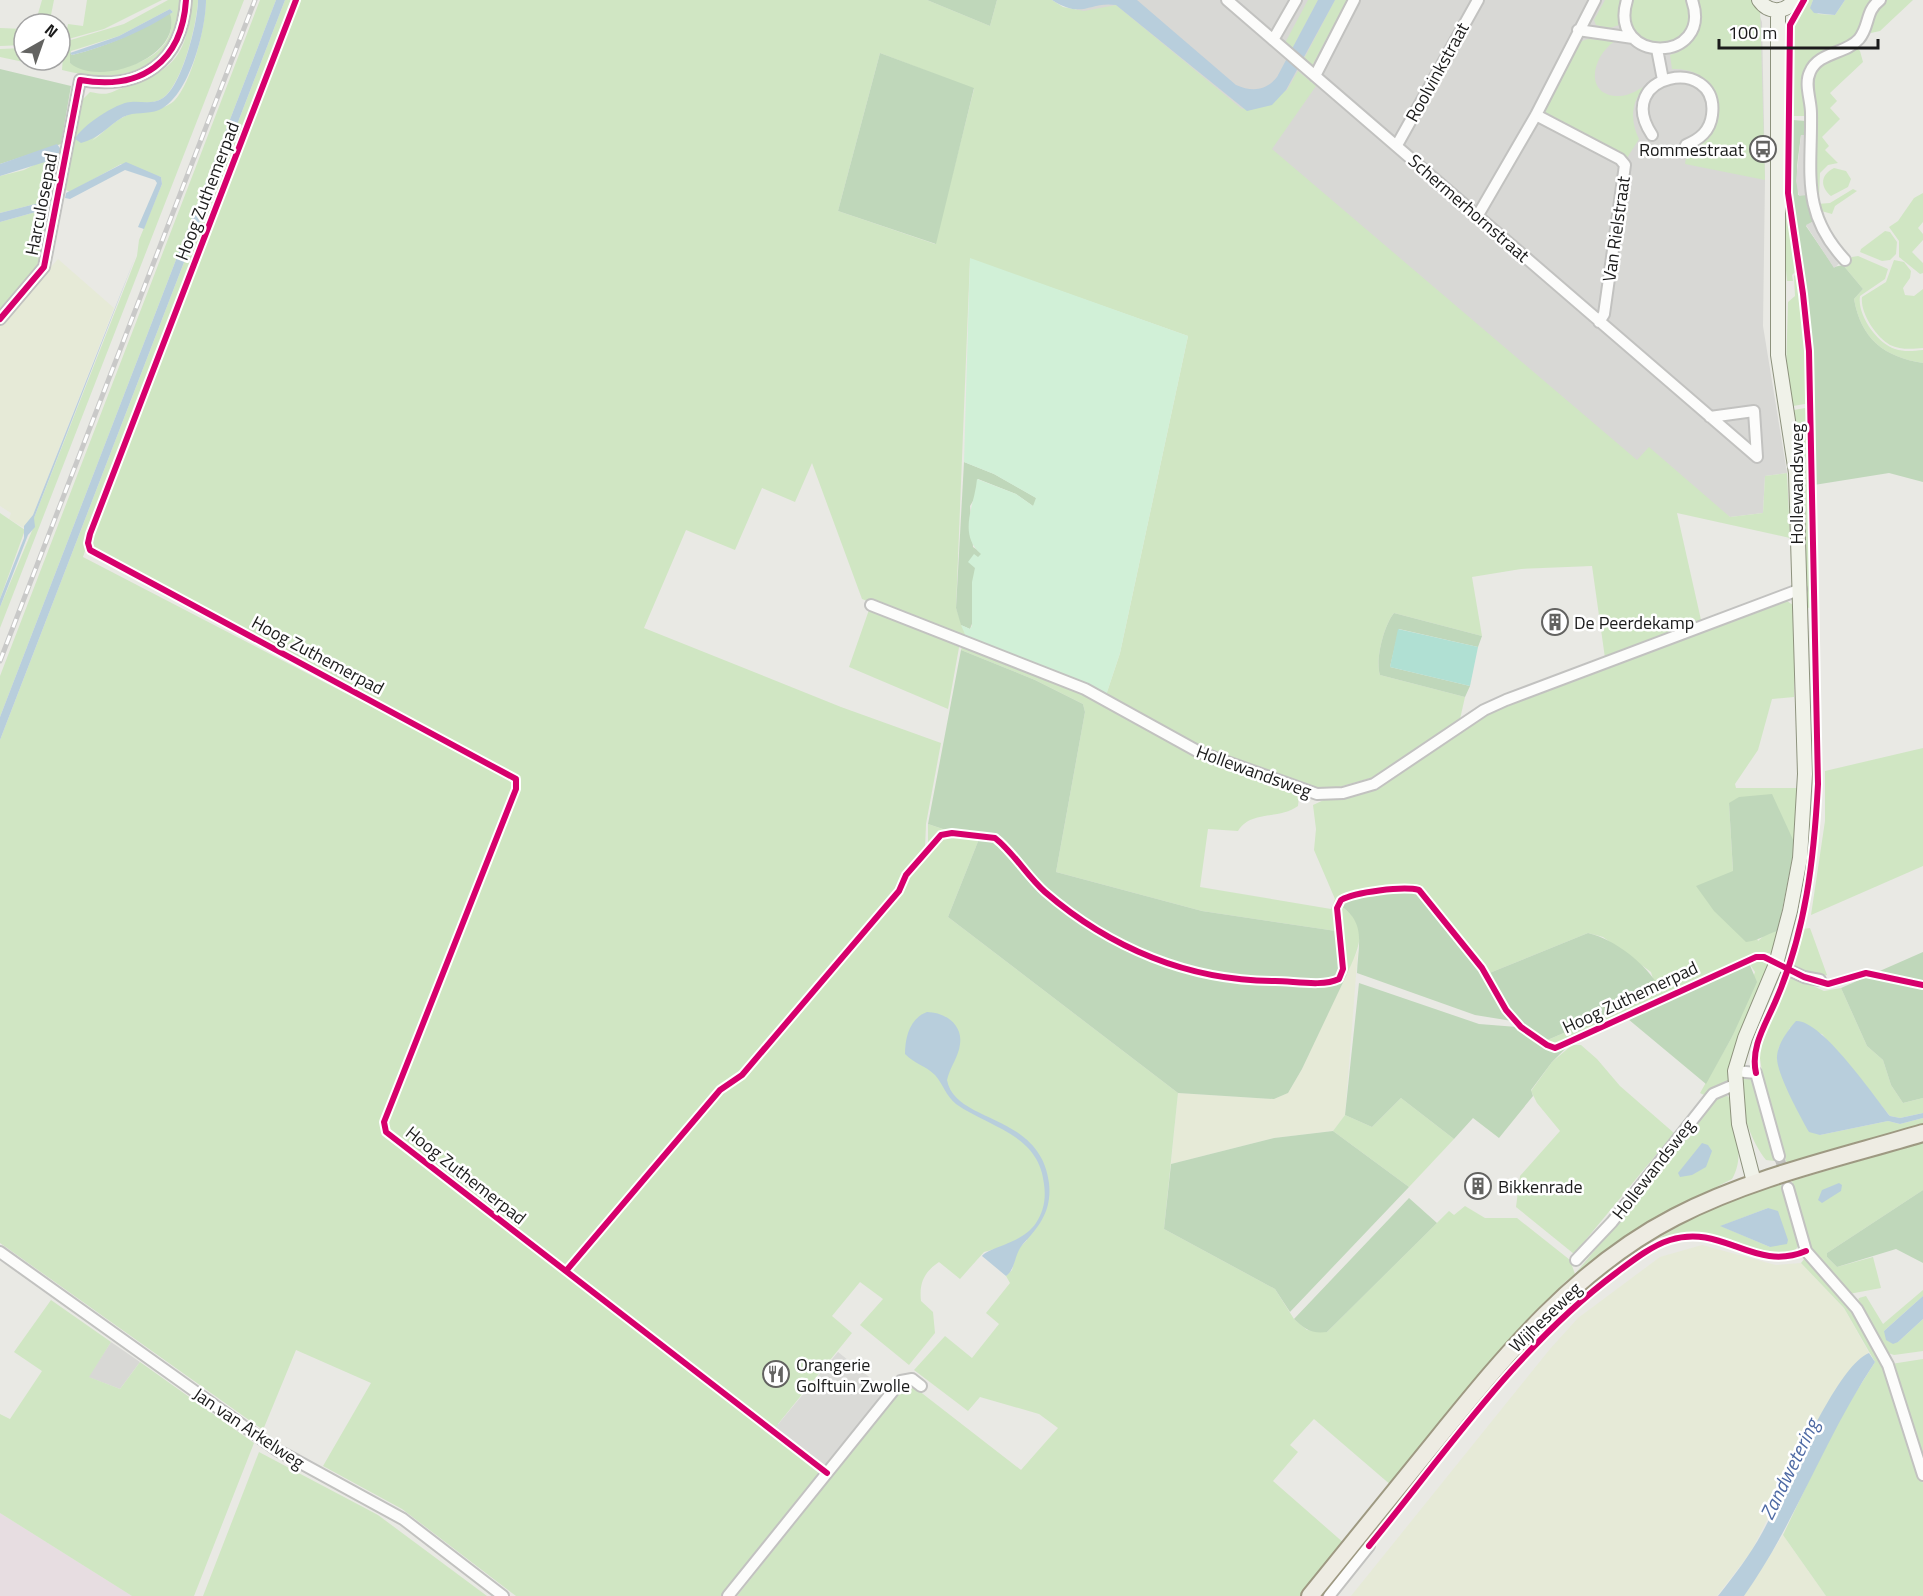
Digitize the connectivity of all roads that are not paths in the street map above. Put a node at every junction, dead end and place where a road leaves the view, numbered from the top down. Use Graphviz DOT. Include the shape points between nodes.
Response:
graph roads {
  1 [pos="186,0"];
  2 [pos="1227,0"];
  3 [pos="1296,0"];
  4 [pos="1354,0"];
  5 [pos="1478,0"];
  6 [pos="1595,0"];
  7 [pos="1627,0"];
  8 [pos="1692,0"];
  9 [pos="1759,0"];
  10 [pos="1794,0"];
  11 [pos="1880,0"];
  12 [pos="1778,11"];
  13 [pos="1578,30"];
  14 [pos="1633,38"];
  15 [pos="1273,40"];
  16 [pos="1656,49"];
  17 [pos="1315,76"];
  18 [pos="1662,80"];
  19 [pos="1536,115"];
  20 [pos="1652,135"];
  21 [pos="1397,145"];
  22 [pos="1686,146"];
  23 [pos="1478,215"];
  24 [pos="1845,260"];
  25 [pos="0,319"];
  26 [pos="1599,322"];
  27 [pos="1710,417"];
  28 [pos="1801,589"];
  29 [pos="871,604"];
  30 [pos="1776,964"];
  31 [pos="1820,980"];
  32 [pos="1735,1078"];
  33 [pos="1923,1133"];
  34 [pos="1779,1156"];
  35 [pos="1754,1182"];
  36 [pos="1788,1188"];
  37 [pos="0,1251"];
  38 [pos="1576,1260"];
  39 [pos="921,1386"];
  40 [pos="1923,1475"];
  41 [pos="1370,1546"];
  42 [pos="503,1596"];
  43 [pos="728,1596"];
  44 [pos="1310,1596"];
  45 [pos="1329,1596"];
  1 -- 25 [label="street, Harculosepad" via="180,35 161,63 128,81 110,84 80,80 44,267"];
  2 -- 15 [label="street, Schermerhornstraat"];
  3 -- 15 [label="street"];
  4 -- 17 [label="street"];
  5 -- 21 [label="street, Roolvinkstraat"];
  6 -- 13 [label="street"];
  7 -- 14 [label="street" via="1624,16"];
  8 -- 16 [label="street" via="1695,18 1690,32 1676,46"];
  9 -- 12 [label="main road" via="1766,8"];
  10 -- 12 [label="main road"];
  11 -- 24 [label="street" via="1870,9 1858,40 1818,62 1808,77 1810,195 1823,231"];
  12 -- 28 [label="main road, Hollewandsweg" via="1778,355 1796,473"];
  13 -- 14 [label="street"];
  13 -- 19 [label="street"];
  14 -- 16 [label="street"];
  15 -- 17 [label="street, Schermerhornstraat"];
  16 -- 18 [label="street"];
  17 -- 21 [label="street, Schermerhornstraat"];
  18 -- 20 [label="street" via="1652,87 1643,105 1645,125"];
  18 -- 22 [label="street" via="1690,79 1705,89 1711,100 1713,110 1707,130"];
  19 -- 23 [label="street"];
  19 -- 26 [label="street, Van Rielstraat" via="1625,165 1604,314"];
  21 -- 23 [label="street, Schermerhornstraat"];
  23 -- 26 [label="street, Schermerhornstraat"];
  26 -- 27 [label="street, Schermerhornstraat"];
  27 -- 27 [label="street, Schermerhornstraat" via="1754,411 1757,457 1742,444"];
  28 -- 29 [label="street, Hollewandsweg" via="1506,700 1484,710 1382,779 1332,795 1306,791 1220,761 1085,689"];
  28 -- 30 [label="main road, Hollewandsweg" via="1804,818 1790,911"];
  30 -- 31 [label="street"];
  30 -- 32 [label="main road, Hollewandsweg" via="1745,1038"];
  32 -- 34 [label="street" via="1756,1073"];
  32 -- 35 [label="main road, Hollewandsweg" via="1739,1124"];
  32 -- 38 [label="street, Hollewandsweg" via="1713,1094 1612,1222"];
  33 -- 35 [label="main road, Wijheseweg"];
  35 -- 44 [label="main road, Wijheseweg" via="1640,1237 1552,1306 1494,1369"];
  36 -- 40 [label="street" via="1806,1251 1857,1309 1888,1365"];
  37 -- 42 [label="street, Jan van Arkelweg" via="277,1450 403,1519"];
  39 -- 43 [label="street" via="912,1379 901,1381"];
  41 -- 45 [label="street"];
}
